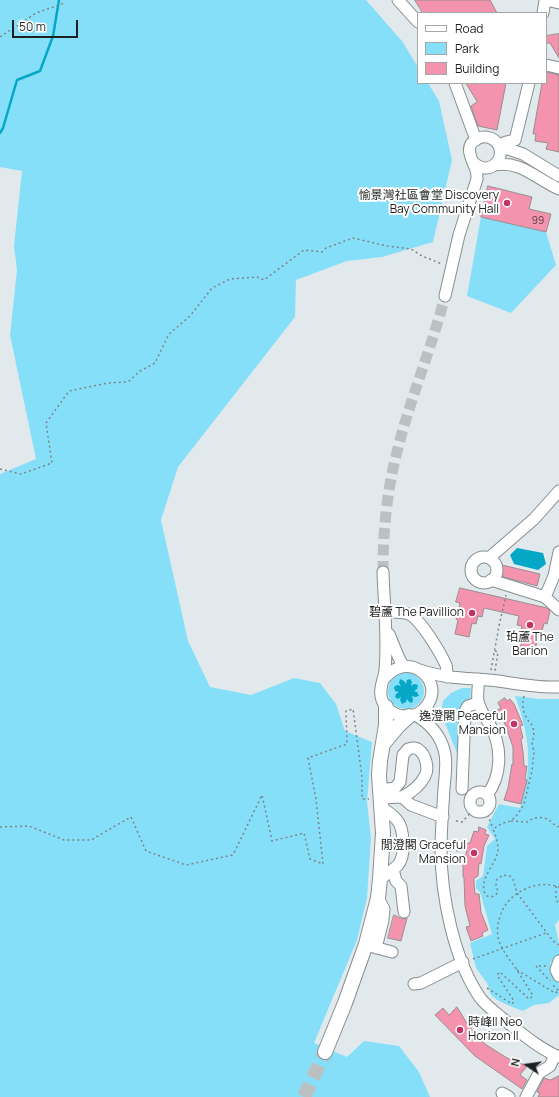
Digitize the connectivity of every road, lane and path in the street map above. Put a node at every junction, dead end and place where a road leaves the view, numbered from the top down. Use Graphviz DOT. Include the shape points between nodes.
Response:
graph roads {
  1 [pos="64,0"];
  2 [pos="398,0"];
  3 [pos="546,0"];
  4 [pos="559,3"];
  5 [pos="543,12"];
  6 [pos="417,21"];
  7 [pos="0,37"];
  8 [pos="547,65"];
  9 [pos="559,68"];
  10 [pos="455,84"];
  11 [pos="530,84"];
  12 [pos="476,140"];
  13 [pos="499,146"];
  14 [pos="472,162"];
  15 [pos="490,167"];
  16 [pos="559,176"];
  17 [pos="477,179"];
  18 [pos="559,189"];
  19 [pos="451,267"];
  20 [pos="445,296"];
  21 [pos="0,469"];
  22 [pos="559,491"];
  23 [pos="559,552"];
  24 [pos="489,558"];
  25 [pos="383,572"];
  26 [pos="491,580"];
  27 [pos="506,595"];
  28 [pos="545,597"];
  29 [pos="559,610"];
  30 [pos="384,612"];
  31 [pos="495,651"];
  32 [pos="403,666"];
  33 [pos="419,670"];
  34 [pos="491,671"];
  35 [pos="495,671"];
  36 [pos="447,677"];
  37 [pos="384,679"];
  38 [pos="479,679"];
  39 [pos="559,687"];
  40 [pos="525,694"];
  41 [pos="430,699"];
  42 [pos="478,703"];
  43 [pos="386,707"];
  44 [pos="412,716"];
  45 [pos="434,730"];
  46 [pos="383,745"];
  47 [pos="462,789"];
  48 [pos="487,795"];
  49 [pos="402,797"];
  50 [pos="381,799"];
  51 [pos="474,809"];
  52 [pos="486,810"];
  53 [pos="443,817"];
  54 [pos="511,821"];
  55 [pos="456,822"];
  56 [pos="0,827"];
  57 [pos="559,827"];
  58 [pos="493,829"];
  59 [pos="393,869"];
  60 [pos="380,879"];
  61 [pos="556,886"];
  62 [pos="559,887"];
  63 [pos="517,893"];
  64 [pos="559,904"];
  65 [pos="404,912"];
  66 [pos="547,932"];
  67 [pos="559,945"];
  68 [pos="371,946"];
  69 [pos="502,949"];
  70 [pos="392,952"];
  71 [pos="467,961"];
  72 [pos="558,968"];
  73 [pos="516,969"];
  74 [pos="414,984"];
  75 [pos="487,988"];
  76 [pos="325,1052"];
  77 [pos="557,1056"];
  78 [pos="526,1097"];
  1 -- 7 [label="path" via="62,4 36,13"];
  2 -- 6 [label="street"];
  3 -- 4 [label="street"];
  3 -- 5 [label="street"];
  8 -- 9 [label="street"];
  10 -- 12 [label="street"];
  11 -- 13 [label="street" via="515,140"];
  12 -- 13 [label="street" via="487,137"];
  12 -- 14 [label="street" via="470,149"];
  13 -- 15 [label="street" via="498,161"];
  13 -- 16 [label="street" via="523,154"];
  14 -- 15 [label="street" via="478,167"];
  14 -- 17 [label="street"];
  15 -- 17 [label="street"];
  15 -- 18 [label="street" via="503,163 523,168"];
  17 -- 19 [label="street"];
  19 -- 20 [label="street"];
  19 -- 21 [label="path" via="411,249 353,238 322,252 304,250 264,280 230,278 212,288 190,316 169,334 155,363 140,370 128,382 108,382 69,391 46,423 52,463 22,474"];
  22 -- 24 [label="street" via="534,519"];
  23 -- 28 [label="street" via="554,576"];
  24 -- 26 [label="street" via="497,566 496,574"];
  24 -- 26 [label="street" via="477,559 472,566 472,574 478,580"];
  25 -- 30 [label="street"];
  26 -- 28 [label="street"];
  27 -- 31 [label="path"];
  28 -- 29 [label="street"];
  30 -- 32 [label="street" via="393,646"];
  30 -- 36 [label="street" via="403,612 416,619 438,650 446,666"];
  30 -- 37 [label="street"];
  31 -- 34 [label="path"];
  31 -- 35 [label="path" via="498,652"];
  32 -- 33 [label="street"];
  32 -- 37 [label="street" via="389,672"];
  33 -- 36 [label="street"];
  33 -- 41 [label="street" via="430,683"];
  36 -- 38 [label="street"];
  36 -- 41 [label="street"];
  37 -- 43 [label="street" via="380,693"];
  38 -- 39 [label="street"];
  38 -- 42 [label="street"];
  40 -- 54 [label="path" via="523,712 533,726 534,736 532,771 524,804"];
  41 -- 44 [label="street" via="424,709"];
  41 -- 45 [label="street"];
  42 -- 47 [label="street" via="468,706 465,711"];
  42 -- 48 [label="street" via="496,738 498,749 497,776"];
  43 -- 44 [label="street" via="397,715"];
  43 -- 46 [label="main road"];
  44 -- 45 [label="street" via="421,719"];
  44 -- 46 [label="main road" via="398,725"];
  45 -- 53 [label="street" via="445,754"];
  46 -- 50 [label="main road" via="379,776"];
  48 -- 51 [label="street" via="478,792 473,795 470,804"];
  48 -- 52 [label="street" via="490,801"];
  49 -- 50 [label="street"];
  49 -- 50 [label="street" via="421,783 427,774 424,756 413,748 408,749 403,755 400,782"];
  49 -- 53 [label="street" via="411,804"];
  50 -- 56 [label="path" via="362,799 362,777 353,709 346,712 347,744 308,758 316,799 323,864 310,859 304,833 272,841 262,795 233,855 186,865 146,851 131,817 91,840 64,840 29,826"];
  50 -- 59 [label="street" via="401,826 402,856"];
  50 -- 60 [label="main road" via="383,832"];
  51 -- 52 [label="street" via="480,812"];
  51 -- 55 [label="path" via="462,822"];
  52 -- 58 [label="path"];
  53 -- 71 [label="street" via="441,848 445,900 451,926"];
  54 -- 57 [label="path" via="527,822 536,817 548,819"];
  54 -- 58 [label="path" via="503,822"];
  58 -- 63 [label="path" via="498,844 497,853 485,877 484,891 489,897 496,896 497,879 507,875 513,879"];
  59 -- 60 [label="street"];
  59 -- 65 [label="street" via="396,881 401,886"];
  60 -- 68 [label="main road"];
  61 -- 62 [label="path"];
  61 -- 63 [label="path" via="533,886"];
  61 -- 64 [label="path" via="556,900"];
  63 -- 66 [label="path"];
  63 -- 69 [label="path" via="507,903 500,918 498,933"];
  66 -- 67 [label="path"];
  66 -- 69 [label="path"];
  68 -- 70 [label="street"];
  68 -- 76 [label="main road"];
  69 -- 71 [label="path"];
  69 -- 73 [label="path"];
  71 -- 74 [label="street" via="422,983"];
  71 -- 77 [label="street" via="473,986 483,1001 530,1040"];
  72 -- 73 [label="path" via="536,966 559,991 556,993"];
  73 -- 75 [label="path" via="533,996 529,999 500,972 497,974 514,1001 512,1004"];
  77 -- 78 [label="street" via="550,1066 539,1073"];
}
